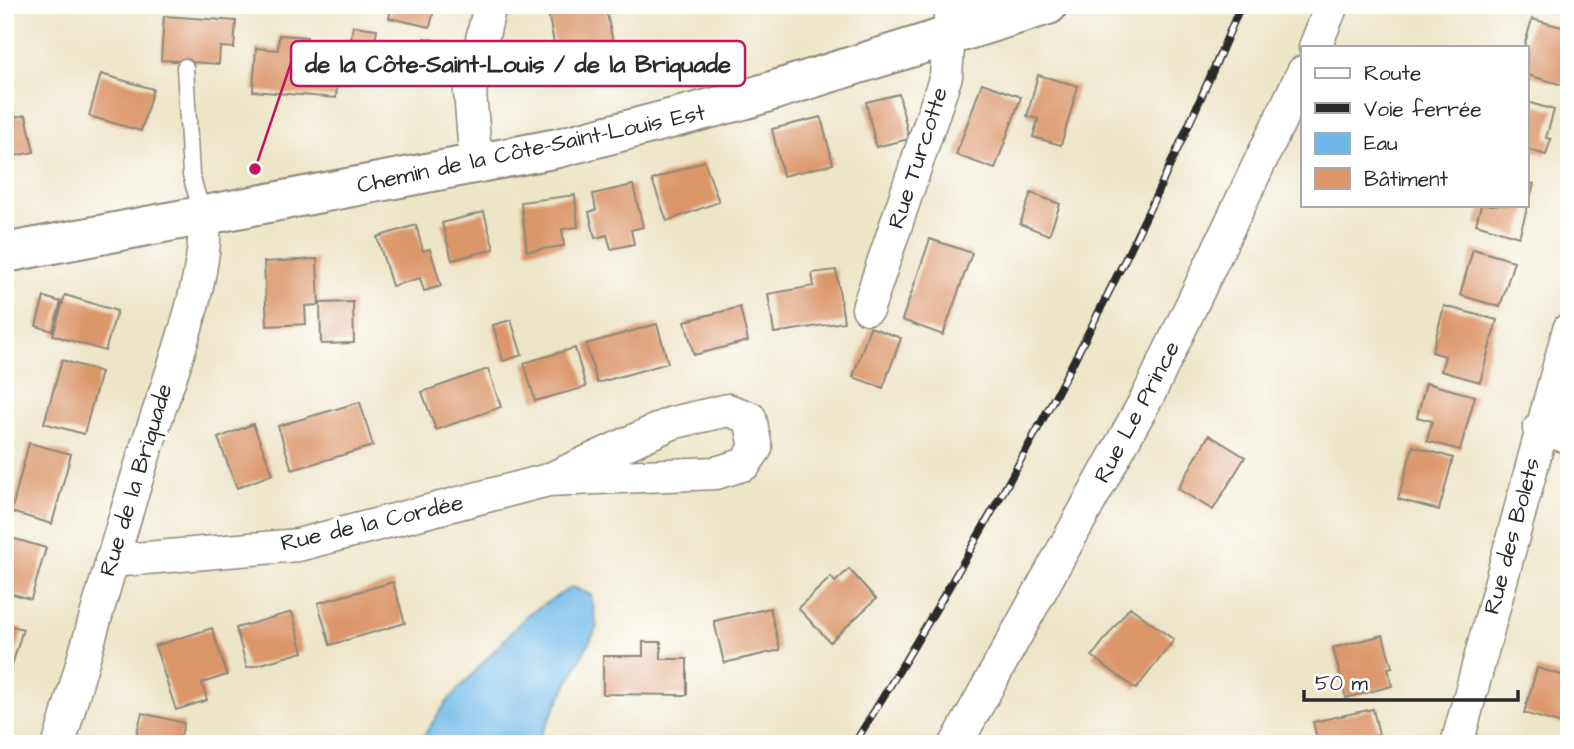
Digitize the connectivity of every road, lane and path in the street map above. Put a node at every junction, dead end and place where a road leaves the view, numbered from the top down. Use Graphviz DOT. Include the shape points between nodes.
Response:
graph roads {
  1 [pos="490,5"];
  2 [pos="1048,5"];
  3 [pos="1332,5"];
  4 [pos="951,20"];
  5 [pos="1315,46"];
  6 [pos="185,66"];
  7 [pos="1301,76"];
  8 [pos="476,165"];
  9 [pos="203,216"];
  10 [pos="5,253"];
  11 [pos="869,308"];
  12 [pos="1569,329"];
  13 [pos="1554,433"];
  14 [pos="548,480"];
  15 [pos="111,561"];
  16 [pos="59,744"];
  17 [pos="956,744"];
  18 [pos="1457,744"];
  1 -- 8 [label="street" via="470,100"];
  2 -- 4 [label="street, Chemin de la Côte-Saint-Louis Est"];
  3 -- 5 [label="street"];
  4 -- 8 [label="street, Chemin de la Côte-Saint-Louis Est" via="700,112"];
  4 -- 11 [label="street, Rue Turcotte" via="946,76"];
  6 -- 9 [label="lane" via="191,175"];
  7 -- 17 [label="street, Rue Le Prince" via="1149,394"];
  8 -- 9 [label="street, Chemin de la Côte-Saint-Louis Est"];
  9 -- 10 [label="street, Chemin de la Côte-Saint-Louis Est"];
  9 -- 15 [label="street, Rue de la Briquade" via="205,247 187,318"];
  12 -- 13 [label="street, Rue des Bolets"];
  13 -- 18 [label="street, Rue des Bolets"];
  14 -- 14 [label="street, Rue de la Cordée" via="716,473 744,464 756,449 750,418 728,410 672,423"];
  14 -- 15 [label="street, Rue de la Cordée" via="298,545"];
  15 -- 16 [label="street, Rue de la Briquade"];
}
